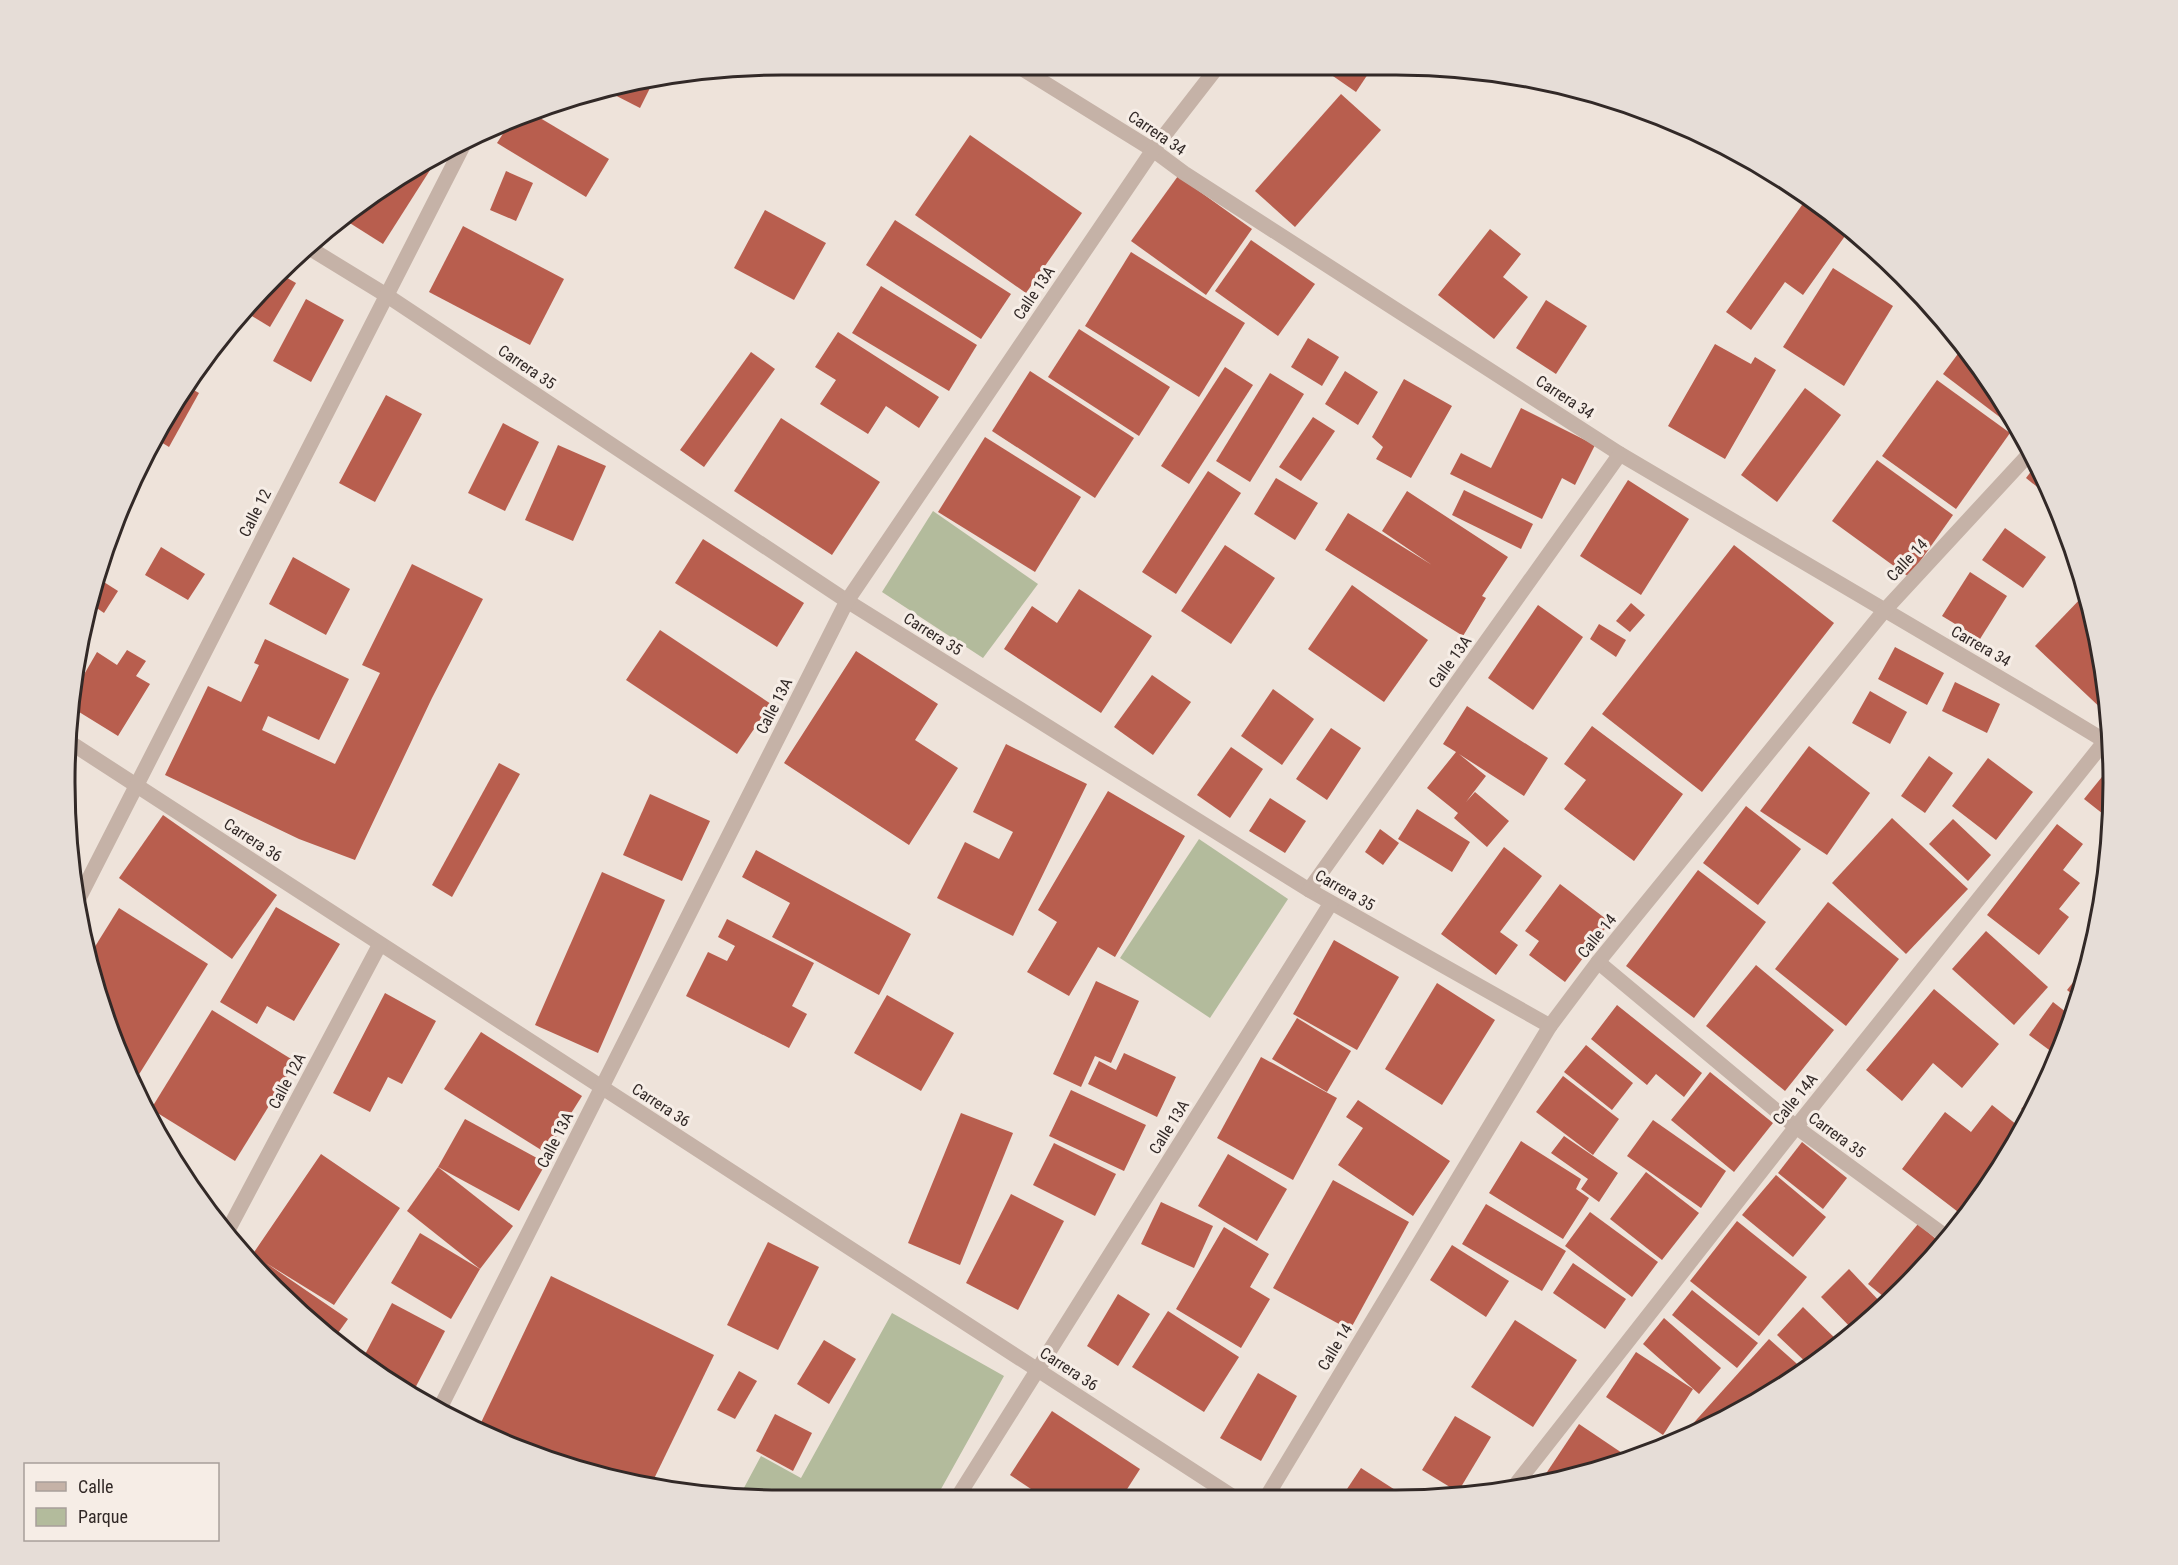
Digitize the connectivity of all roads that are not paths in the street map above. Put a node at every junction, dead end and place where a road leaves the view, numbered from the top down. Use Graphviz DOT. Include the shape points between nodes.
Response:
graph roads {
  1 [pos="1034,75"];
  2 [pos="1211,75"];
  3 [pos="1153,150"];
  4 [pos="459,154"];
  5 [pos="315,252"];
  6 [pos="386,295"];
  7 [pos="1620,454"];
  8 [pos="2025,460"];
  9 [pos="847,601"];
  10 [pos="1884,611"];
  11 [pos="2101,736"];
  12 [pos="2101,746"];
  13 [pos="77,747"];
  14 [pos="137,786"];
  15 [pos="84,889"];
  16 [pos="1309,890"];
  17 [pos="1331,903"];
  18 [pos="380,944"];
  19 [pos="1598,962"];
  20 [pos="1550,1026"];
  21 [pos="601,1087"];
  22 [pos="1796,1127"];
  23 [pos="231,1225"];
  24 [pos="1941,1233"];
  25 [pos="1038,1370"];
  26 [pos="443,1402"];
  27 [pos="1521,1478"];
  28 [pos="962,1490"];
  29 [pos="1223,1490"];
  30 [pos="1271,1490"];
  1 -- 3 [label="street, Carrera 34"];
  2 -- 3 [label="street, Calle 13A"];
  3 -- 7 [label="street, Carrera 34"];
  3 -- 9 [label="street, Calle 13A"];
  4 -- 6 [label="street, Calle 12"];
  5 -- 6 [label="street, Carrera 35"];
  6 -- 9 [label="street, Carrera 35"];
  6 -- 14 [label="street, Calle 12"];
  7 -- 10 [label="street, Carrera 34"];
  7 -- 16 [label="street, Calle 13A"];
  8 -- 10 [label="street, Calle 14"];
  9 -- 16 [label="street, Carrera 35"];
  9 -- 21 [label="street, Calle 13A"];
  10 -- 11 [label="street, Carrera 34"];
  10 -- 19 [label="street, Calle 14"];
  12 -- 22 [label="street, Calle 14A"];
  13 -- 14 [label="street, Carrera 36"];
  14 -- 15 [label="street, Calle 12"];
  14 -- 18 [label="street, Carrera 36"];
  16 -- 17 [label="street, Carrera 35"];
  17 -- 20 [label="street, Carrera 35"];
  17 -- 25 [label="street, Calle 13A"];
  18 -- 21 [label="street, Carrera 36"];
  18 -- 23 [label="street, Calle 12A"];
  19 -- 20 [label="street, Calle 14"];
  19 -- 22 [label="street, Carrera 35"];
  20 -- 30 [label="street, Calle 14"];
  21 -- 25 [label="street, Carrera 36"];
  21 -- 26 [label="street, Calle 13A"];
  22 -- 24 [label="street, Carrera 35"];
  22 -- 27 [label="street, Calle 14A"];
  25 -- 28 [label="street, Calle 13A"];
  25 -- 29 [label="street, Carrera 36"];
}
